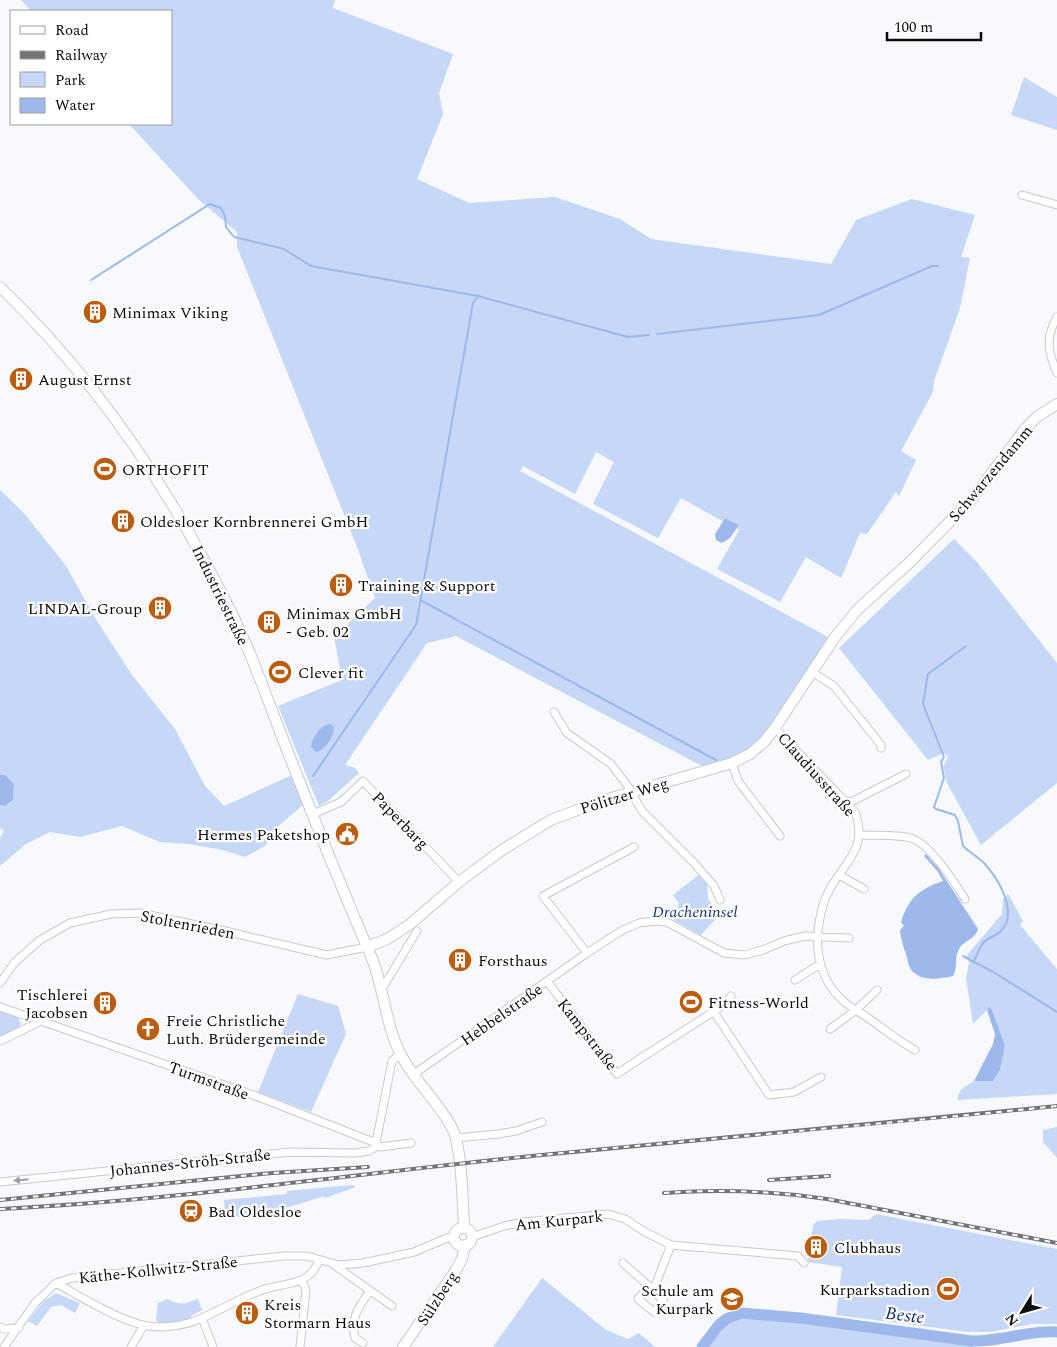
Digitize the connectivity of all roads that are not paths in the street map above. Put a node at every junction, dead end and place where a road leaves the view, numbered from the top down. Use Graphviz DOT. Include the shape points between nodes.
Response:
graph roads {
  1 [pos="1022,195"];
  2 [pos="1057,205"];
  3 [pos="0,288"];
  4 [pos="1057,317"];
  5 [pos="1057,373"];
  6 [pos="1057,404"];
  7 [pos="882,587"];
  8 [pos="812,672"];
  9 [pos="554,712"];
  10 [pos="776,728"];
  11 [pos="881,748"];
  12 [pos="732,763"];
  13 [pos="906,774"];
  14 [pos="630,792"];
  15 [pos="846,802"];
  16 [pos="312,814"];
  17 [pos="859,835"];
  18 [pos="780,836"];
  19 [pos="634,847"];
  20 [pos="839,875"];
  21 [pos="459,882"];
  22 [pos="864,889"];
  23 [pos="965,899"];
  24 [pos="720,900"];
  25 [pos="417,931"];
  26 [pos="817,937"];
  27 [pos="849,938"];
  28 [pos="367,947"];
  29 [pos="587,952"];
  30 [pos="820,964"];
  31 [pos="794,980"];
  32 [pos="548,981"];
  33 [pos="0,983"];
  34 [pos="382,989"];
  35 [pos="877,990"];
  36 [pos="731,996"];
  37 [pos="0,1007"];
  38 [pos="856,1010"];
  39 [pos="714,1012"];
  40 [pos="41,1021"];
  41 [pos="830,1029"];
  42 [pos="0,1041"];
  43 [pos="915,1050"];
  44 [pos="400,1054"];
  45 [pos="414,1074"];
  46 [pos="821,1077"];
  47 [pos="542,1122"];
  48 [pos="456,1138"];
  49 [pos="376,1143"];
  50 [pos="411,1143"];
  51 [pos="0,1182"];
  52 [pos="464,1228"];
  53 [pos="454,1237"];
  54 [pos="472,1237"];
  55 [pos="671,1245"];
  56 [pos="465,1246"];
  57 [pos="319,1260"];
  58 [pos="624,1263"];
  59 [pos="804,1263"];
  60 [pos="334,1264"];
  61 [pos="302,1281"];
  62 [pos="56,1283"];
  63 [pos="370,1291"];
  64 [pos="392,1306"];
  65 [pos="202,1318"];
  66 [pos="144,1325"];
  67 [pos="0,1327"];
  68 [pos="19,1328"];
  69 [pos="363,1343"];
  70 [pos="4,1347"];
  71 [pos="131,1347"];
  72 [pos="213,1347"];
  73 [pos="300,1347"];
  74 [pos="403,1347"];
  1 -- 2 [label="street"];
  3 -- 16 [label="main road, Industriestraße" via="67,357 103,403 152,472 192,537 240,630"];
  4 -- 5 [label="street" via="1048,346"];
  6 -- 7 [label="main road, Schwarzendamm" via="1025,429 972,499"];
  7 -- 8 [label="main road, Pölitzer Weg" via="858,608"];
  8 -- 10 [label="main road, Pölitzer Weg"];
  8 -- 11 [label="street" via="834,686"];
  9 -- 14 [label="street" via="567,733 611,764"];
  10 -- 12 [label="main road, Pölitzer Weg" via="757,748"];
  10 -- 15 [label="street, Claudiusstraße"];
  12 -- 14 [label="main road, Pölitzer Weg"];
  12 -- 18 [label="street" via="738,781"];
  13 -- 15 [label="street" via="852,802"];
  14 -- 21 [label="main road, Pölitzer Weg" via="551,820 502,850"];
  14 -- 24 [label="street" via="642,811 714,886"];
  15 -- 17 [label="street, Claudiusstraße" via="855,812"];
  16 -- 21 [label="street, Paperbarg" via="342,802 364,781"];
  16 -- 28 [label="main road, Industriestraße"];
  17 -- 20 [label="street, Claudiusstraße" via="858,845"];
  17 -- 23 [label="street" via="920,841"];
  19 -- 29 [label="street" via="542,896"];
  20 -- 22 [label="street"];
  20 -- 26 [label="street, Claudiusstraße" via="823,904"];
  21 -- 28 [label="main road, Pölitzer Weg" via="409,925"];
  25 -- 34 [label="street"];
  26 -- 27 [label="street"];
  26 -- 29 [label="street, Hebbelstraße" via="784,941 744,955 724,952 667,922 649,921 621,931"];
  26 -- 30 [label="street, Claudiusstraße"];
  28 -- 33 [label="street, Stoltenrieden" via="327,955 140,913 111,914 70,923 40,940 15,962"];
  28 -- 34 [label="main road"];
  29 -- 32 [label="street, Hebbelstraße"];
  30 -- 31 [label="street"];
  30 -- 38 [label="street, Claudiusstraße" via="829,984 842,1000"];
  32 -- 39 [label="street, Kampstraße" via="617,1074"];
  32 -- 45 [label="street, Hebbelstraße"];
  34 -- 44 [label="main road"];
  35 -- 38 [label="street"];
  36 -- 39 [label="street, Kampstraße"];
  37 -- 40 [label="street, Turmstraße"];
  38 -- 41 [label="street"];
  38 -- 43 [label="street, Claudiusstraße"];
  39 -- 46 [label="street" via="769,1094 794,1092"];
  40 -- 42 [label="street"];
  40 -- 49 [label="street, Turmstraße"];
  44 -- 45 [label="main road"];
  44 -- 49 [label="street" via="392,1061"];
  45 -- 48 [label="main road" via="450,1124"];
  47 -- 48 [label="street" via="516,1131"];
  48 -- 52 [label="main road"];
  49 -- 50 [label="street, Turmstraße" via="380,1147"];
  49 -- 51 [label="street, Johannes-Ströh-Straße, one-way" via="369,1151 356,1153 290,1152"];
  52 -- 53 [label="main road" via="458,1230"];
  52 -- 54 [label="main road"];
  53 -- 56 [label="main road" via="458,1244"];
  53 -- 60 [label="street" via="385,1259"];
  54 -- 55 [label="street, Am Kurpark" via="524,1222 608,1214 625,1219"];
  54 -- 56 [label="main road, Sülzberg"];
  55 -- 58 [label="street" via="651,1288"];
  55 -- 59 [label="street, Am Kurpark" via="798,1256"];
  56 -- 74 [label="main road, Sülzberg" via="456,1270"];
  57 -- 60 [label="street, Käthe-Kollwitz-Straße"];
  57 -- 61 [label="street" via="316,1269"];
  57 -- 62 [label="street, Käthe-Kollwitz-Straße" via="307,1256 260,1258 72,1278"];
  60 -- 63 [label="street"];
  61 -- 65 [label="street" via="263,1290"];
  61 -- 73 [label="street" via="306,1290"];
  62 -- 66 [label="street"];
  62 -- 68 [label="street, Käthe-Kollwitz-Straße" via="35,1303"];
  63 -- 64 [label="street"];
  63 -- 69 [label="street" via="354,1315 352,1328 355,1338"];
  65 -- 66 [label="street" via="175,1326"];
  65 -- 72 [label="street"];
  66 -- 71 [label="street"];
  67 -- 68 [label="street"];
  68 -- 70 [label="street, Käthe-Kollwitz-Straße"];
}
